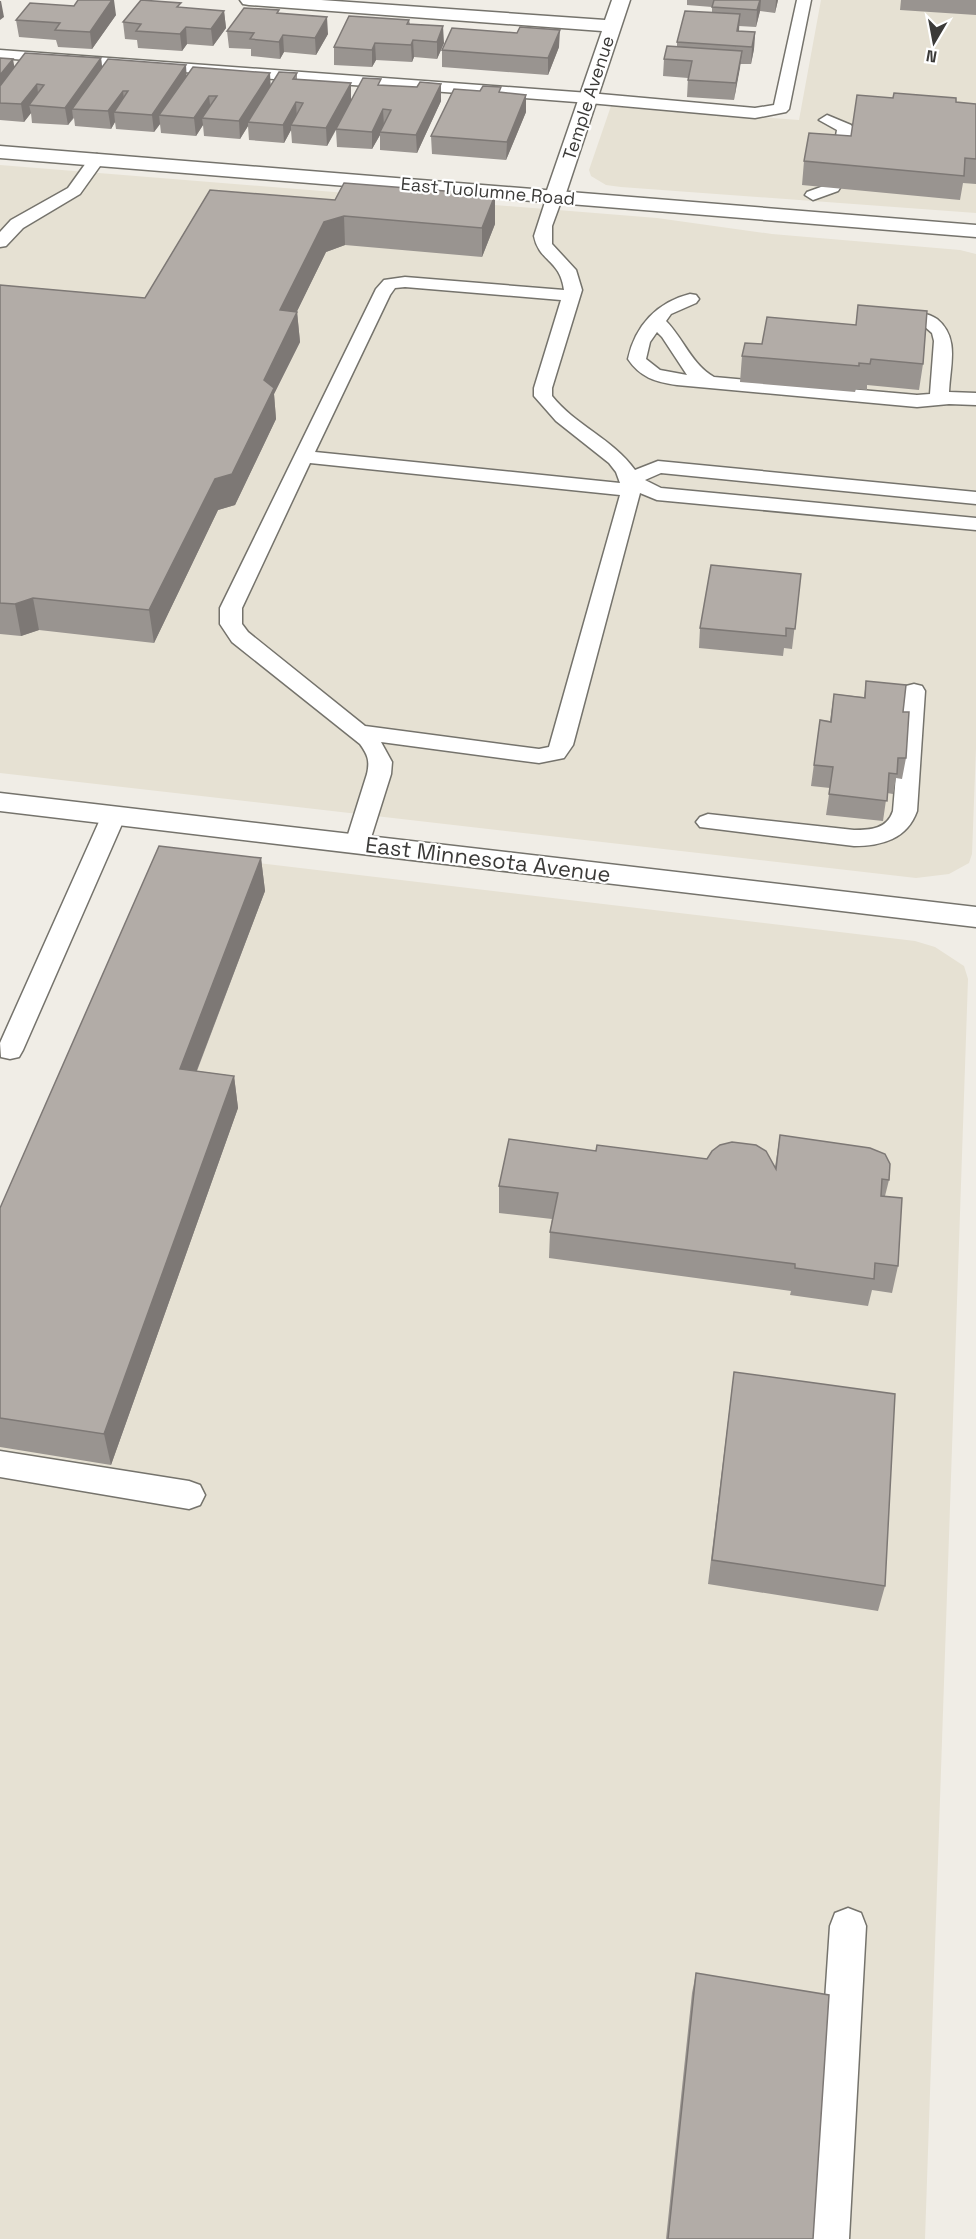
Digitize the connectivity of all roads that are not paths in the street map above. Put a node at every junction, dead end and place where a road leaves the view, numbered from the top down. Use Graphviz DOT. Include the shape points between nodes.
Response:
graph roads {
  1 [pos="249,0"];
  2 [pos="621,0"];
  3 [pos="804,0"];
  4 [pos="612,26"];
  5 [pos="0,54"];
  6 [pos="588,98"];
  7 [pos="827,120"];
  8 [pos="0,152"];
  9 [pos="97,159"];
  10 [pos="832,159"];
  11 [pos="555,196"];
  12 [pos="976,231"];
  13 [pos="0,242"];
  14 [pos="572,296"];
  15 [pos="690,299"];
  16 [pos="925,319"];
  17 [pos="656,321"];
  18 [pos="710,383"];
  19 [pos="939,399"];
  20 [pos="976,399"];
  21 [pos="303,457"];
  22 [pos="629,485"];
  23 [pos="976,498"];
  24 [pos="976,524"];
  25 [pos="915,691"];
  26 [pos="361,732"];
  27 [pos="0,802"];
  28 [pos="114,815"];
  29 [pos="708,822"];
  30 [pos="357,844"];
  31 [pos="976,917"];
  32 [pos="10,1050"];
  33 [pos="0,1464"];
  34 [pos="189,1495"];
  35 [pos="848,1926"];
  36 [pos="829,2239"];
  1 -- 4 [label="street"];
  2 -- 4 [label="street, Temple Avenue"];
  3 -- 6 [label="lane" via="782,109 755,112"];
  4 -- 6 [label="street, Temple Avenue"];
  5 -- 6 [label="lane"];
  6 -- 11 [label="street, Temple Avenue"];
  7 -- 10 [label="lane"];
  8 -- 9 [label="street, East Tuolumne Road"];
  9 -- 11 [label="street, East Tuolumne Road"];
  9 -- 13 [label="lane" via="75,191 17,224"];
  11 -- 12 [label="street, East Tuolumne Road"];
  11 -- 14 [label="lane" via="543,240 569,270"];
  14 -- 21 [label="lane" via="405,282 387,286"];
  14 -- 22 [label="lane" via="543,396 618,462"];
  15 -- 17 [label="lane" via="670,306"];
  16 -- 19 [label="lane" via="940,331 943,341"];
  17 -- 18 [label="lane" via="696,375"];
  17 -- 18 [label="lane" via="638,347 641,365 664,378"];
  18 -- 19 [label="lane" via="917,401"];
  19 -- 20 [label="lane"];
  21 -- 22 [label="lane"];
  21 -- 26 [label="lane" via="231,608 231,624 244,642"];
  22 -- 23 [label="lane" via="658,467"];
  22 -- 24 [label="lane" via="657,494"];
  22 -- 26 [label="lane" via="566,733 556,753 539,756"];
  25 -- 29 [label="lane" via="905,811 892,831 872,838 854,838"];
  26 -- 30 [label="lane" via="376,751 381,768"];
  27 -- 28 [label="street, East Minnesota Avenue"];
  28 -- 30 [label="street, East Minnesota Avenue"];
  28 -- 32 [label="lane"];
  30 -- 31 [label="street, East Minnesota Avenue"];
  33 -- 34 [label="lane"];
  35 -- 36 [label="lane"];
}
